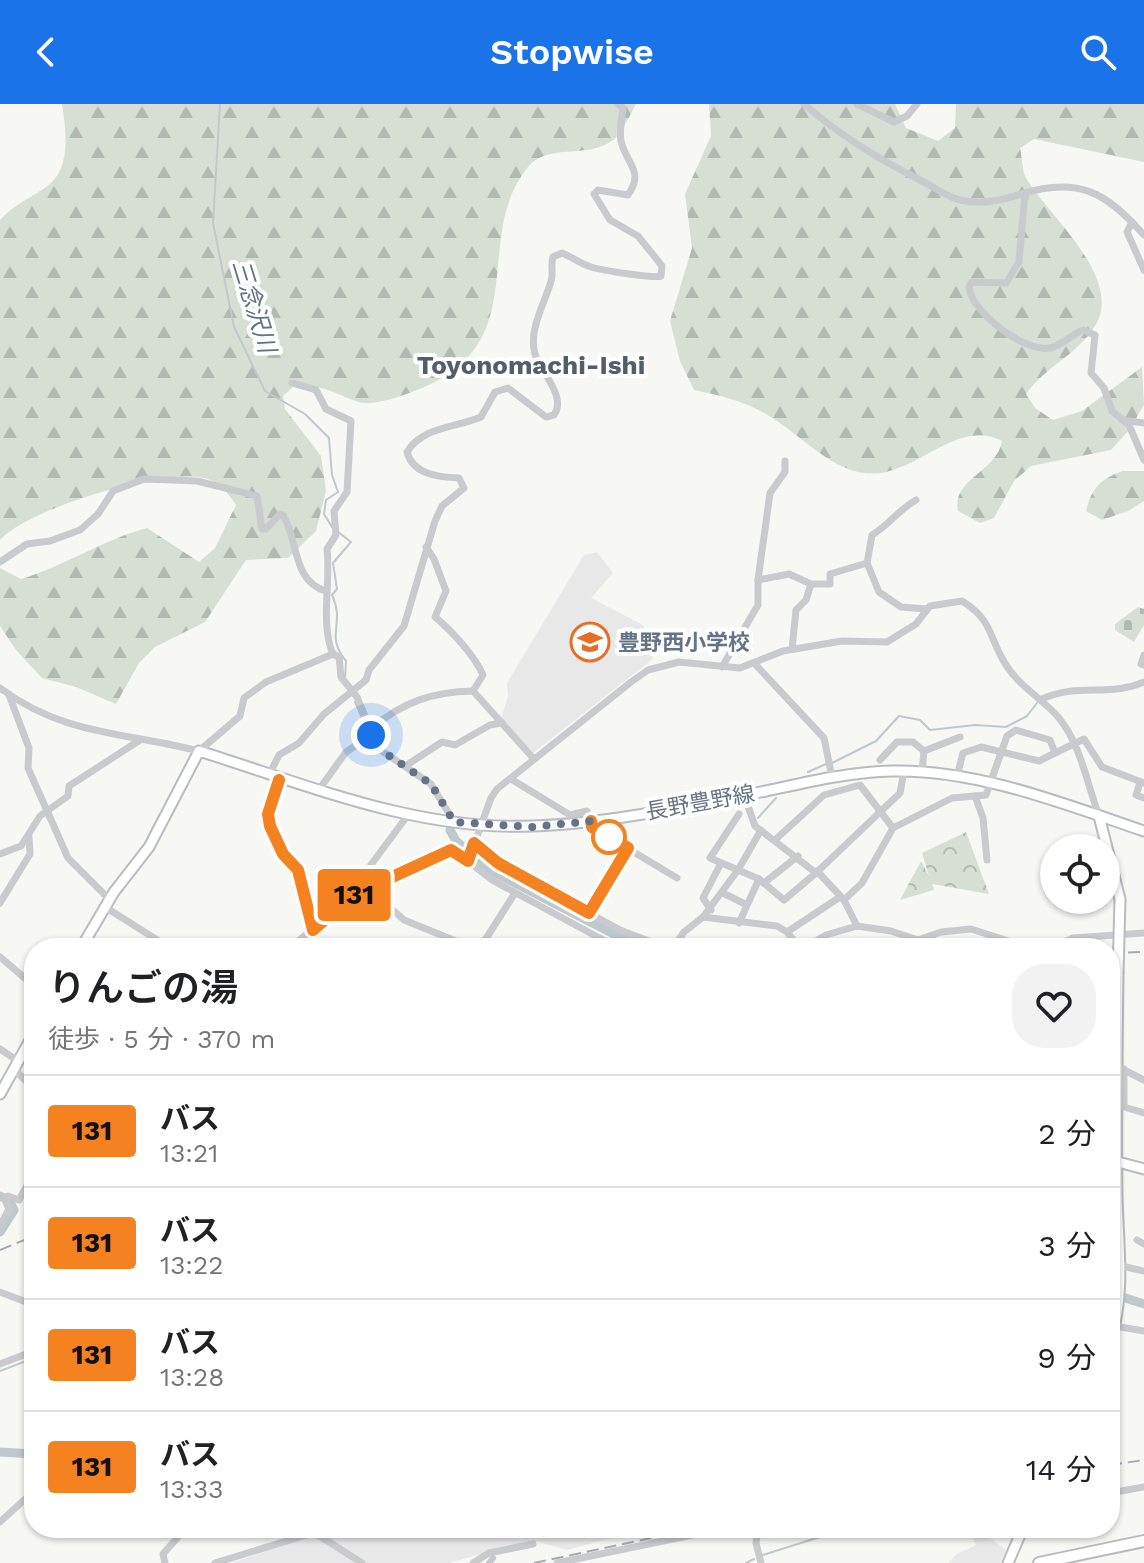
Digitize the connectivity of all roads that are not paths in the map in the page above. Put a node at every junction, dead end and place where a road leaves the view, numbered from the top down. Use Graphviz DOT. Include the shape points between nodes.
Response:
graph roads {
  1 [pos="618,104"];
  2 [pos="804,104"];
  3 [pos="820,104"];
  4 [pos="857,104"];
  5 [pos="917,104"];
  6 [pos="815,114"];
  7 [pos="1025,193"];
  8 [pos="1132,222"];
  9 [pos="1144,235"];
  10 [pos="1144,270"];
  11 [pos="292,383"];
  12 [pos="1122,420"];
  13 [pos="1144,423"];
  14 [pos="1144,460"];
  15 [pos="785,461"];
  16 [pos="916,500"];
  17 [pos="426,547"];
  18 [pos="0,562"];
  19 [pos="867,563"];
  20 [pos="758,580"];
  21 [pos="811,584"];
  22 [pos="326,591"];
  23 [pos="927,609"];
  24 [pos="792,649"];
  25 [pos="333,654"];
  26 [pos="1144,655"];
  27 [pos="755,664"];
  28 [pos="1144,665"];
  29 [pos="722,667"];
  30 [pos="1144,682"];
  31 [pos="0,688"];
  32 [pos="473,691"];
  33 [pos="353,694"];
  34 [pos="9,695"];
  35 [pos="1042,699"];
  36 [pos="502,723"];
  37 [pos="371,733"];
  38 [pos="960,737"];
  39 [pos="140,740"];
  40 [pos="1075,743"];
  41 [pos="1002,750"];
  42 [pos="199,751"];
  43 [pos="924,751"];
  44 [pos="1055,753"];
  45 [pos="534,759"];
  46 [pos="880,760"];
  47 [pos="407,765"];
  48 [pos="904,771"];
  49 [pos="922,772"];
  50 [pos="832,774"];
  51 [pos="957,776"];
  52 [pos="274,778"];
  53 [pos="511,779"];
  54 [pos="988,783"];
  55 [pos="1142,783"];
  56 [pos="318,791"];
  57 [pos="744,795"];
  58 [pos="975,796"];
  59 [pos="1144,798"];
  60 [pos="46,811"];
  61 [pos="882,811"];
  62 [pos="739,814"];
  63 [pos="408,815"];
  64 [pos="1099,816"];
  65 [pos="590,821"];
  66 [pos="454,822"];
  67 [pos="481,825"];
  68 [pos="893,828"];
  69 [pos="761,830"];
  70 [pos="1144,831"];
  71 [pos="29,835"];
  72 [pos="775,840"];
  73 [pos="474,845"];
  74 [pos="628,848"];
  75 [pos="0,854"];
  76 [pos="798,856"];
  77 [pos="469,859"];
  78 [pos="987,860"];
  79 [pos="721,863"];
  80 [pos="738,870"];
  81 [pos="817,872"];
  82 [pos="677,878"];
  83 [pos="761,881"];
  84 [pos="362,890"];
  85 [pos="515,893"];
  86 [pos="723,893"];
  87 [pos="842,898"];
  88 [pos="0,903"];
  89 [pos="107,903"];
  90 [pos="745,904"];
  91 [pos="710,909"];
  92 [pos="589,913"];
  93 [pos="703,917"];
  94 [pos="739,923"];
  95 [pos="857,926"];
  96 [pos="313,930"];
  97 [pos="787,932"];
  98 [pos="1144,933"];
  99 [pos="87,938"];
  100 [pos="156,938"];
  101 [pos="303,938"];
  102 [pos="448,938"];
  103 [pos="486,938"];
  104 [pos="599,938"];
  105 [pos="641,938"];
  106 [pos="681,938"];
  107 [pos="793,938"];
  108 [pos="822,938"];
  109 [pos="912,938"];
  110 [pos="924,938"];
  111 [pos="999,938"];
  112 [pos="1077,938"];
  113 [pos="1119,938"];
  114 [pos="0,957"];
  115 [pos="24,977"];
  116 [pos="0,1049"];
  117 [pos="24,1051"];
  118 [pos="16,1065"];
  119 [pos="1120,1068"];
  120 [pos="24,1076"];
  121 [pos="1144,1080"];
  122 [pos="1120,1084"];
  123 [pos="0,1094"];
  124 [pos="1144,1113"];
  125 [pos="1120,1163"];
  126 [pos="1144,1169"];
  127 [pos="24,1191"];
  128 [pos="5,1199"];
  129 [pos="0,1226"];
  130 [pos="1120,1267"];
  131 [pos="1144,1271"];
  132 [pos="1121,1272"];
  133 [pos="1120,1285"];
  134 [pos="0,1292"];
  135 [pos="24,1301"];
  136 [pos="1120,1327"];
  137 [pos="1144,1331"];
  138 [pos="24,1355"];
  139 [pos="0,1364"];
  140 [pos="1144,1487"];
  141 [pos="1120,1491"];
  142 [pos="24,1500"];
  143 [pos="0,1522"];
  144 [pos="175,1538"];
  145 [pos="296,1538"];
  146 [pos="323,1538"];
  147 [pos="678,1538"];
  148 [pos="757,1538"];
  149 [pos="1019,1538"];
  150 [pos="1144,1541"];
  151 [pos="533,1544"];
  152 [pos="165,1563"];
  153 [pos="215,1563"];
  154 [pos="362,1563"];
  155 [pos="473,1563"];
  156 [pos="557,1563"];
  157 [pos="761,1563"];
  158 [pos="1008,1563"];
  159 [pos="1039,1563"];
  1 -- 17 [label="street" via="623,108 622,145 634,165 636,182 628,195 598,190 594,194 605,214 638,236 663,272 651,279 591,267 562,253 553,257 534,349 559,408 546,417 508,388 495,392 478,419 415,441 407,452 414,466 439,477 459,478 464,486 442,506"];
  2 -- 6 [label="street"];
  3 -- 6 [label="street"];
  4 -- 5 [label="street" via="894,122"];
  6 -- 7 [label="street" via="879,159 959,200 983,203"];
  7 -- 8 [label="street" via="1049,186 1084,189 1115,204"];
  7 -- 12 [label="street" via="1019,262 1006,283 972,282 971,299 985,316 1032,346 1050,348 1082,330 1092,332 1096,338 1091,373"];
  8 -- 9 [label="street"];
  8 -- 10 [label="street" via="1127,232"];
  11 -- 22 [label="street" via="316,390 326,409 351,421 347,492 334,511 336,535 327,549"];
  12 -- 13 [label="street"];
  12 -- 14 [label="street"];
  15 -- 20 [label="street" via="785,472 770,493"];
  16 -- 19 [label="street" via="872,535"];
  17 -- 32 [label="street" via="446,591 435,617 456,635 483,675"];
  17 -- 33 [label="street" via="404,626"];
  18 -- 22 [label="street" via="27,544 80,530 117,489 144,479 176,478 239,494 251,492 257,496 262,529 283,515 304,573"];
  19 -- 21 [label="street" via="830,574 830,584"];
  19 -- 23 [label="street" via="879,592 901,607"];
  20 -- 21 [label="street" via="789,574"];
  20 -- 29 [label="street" via="752,622 735,640"];
  21 -- 24 [label="street" via="796,610"];
  22 -- 25 [label="street"];
  23 -- 24 [label="street" via="916,624 887,642 842,641"];
  23 -- 35 [label="street" via="939,602 962,601 982,615 1016,679"];
  24 -- 27 [label="street"];
  25 -- 33 [label="street" via="339,657 341,677"];
  25 -- 42 [label="street" via="255,690 244,698 240,716"];
  26 -- 28 [label="street"];
  27 -- 29 [label="street"];
  27 -- 50 [label="street" via="824,738"];
  29 -- 45 [label="street" via="679,662 648,670"];
  30 -- 35 [label="street" via="1123,690 1073,689"];
  31 -- 34 [label="street"];
  32 -- 36 [label="street"];
  32 -- 37 [label="street" via="434,694 397,707"];
  33 -- 37 [label="street"];
  33 -- 52 [label="street" via="279,755"];
  34 -- 39 [label="street" via="80,729"];
  34 -- 60 [label="street" via="29,748 28,768"];
  35 -- 40 [label="street"];
  36 -- 45 [label="street"];
  36 -- 47 [label="street" via="455,745 442,742"];
  37 -- 47 [label="street" via="379,749"];
  37 -- 56 [label="street" via="346,752"];
  38 -- 43 [label="street"];
  39 -- 42 [label="street"];
  39 -- 60 [label="street" via="69,786 68,796"];
  40 -- 44 [label="street"];
  40 -- 55 [label="street" via="1084,739 1102,767"];
  40 -- 64 [label="street"];
  41 -- 44 [label="street" via="1039,761"];
  41 -- 44 [label="street" via="1016,730 1050,740"];
  41 -- 51 [label="street" via="981,747 963,753"];
  41 -- 54 [label="street"];
  42 -- 52 [label="main road, 長野豊野線"];
  42 -- 89 [label="main road" via="143,856"];
  43 -- 46 [label="street" via="913,742 897,742"];
  43 -- 49 [label="street"];
  45 -- 53 [label="street"];
  47 -- 66 [label="street" via="438,791"];
  48 -- 49 [label="main road, 長野豊野線"];
  48 -- 50 [label="main road, 長野豊野線"];
  48 -- 61 [label="street" via="904,785"];
  49 -- 51 [label="main road, 長野豊野線"];
  50 -- 57 [label="main road, 長野豊野線"];
  51 -- 54 [label="main road, 長野豊野線"];
  52 -- 56 [label="main road, 長野豊野線"];
  52 -- 96 [label="street" via="270,826 283,854 298,870"];
  53 -- 65 [label="street" via="570,815 587,811"];
  53 -- 67 [label="street" via="491,798"];
  54 -- 58 [label="street" via="986,795"];
  54 -- 64 [label="main road, 長野豊野線"];
  55 -- 59 [label="street" via="1136,795"];
  56 -- 63 [label="main road, 長野豊野線"];
  57 -- 65 [label="main road, 長野豊野線"];
  57 -- 69 [label="street"];
  58 -- 68 [label="street" via="952,798"];
  58 -- 78 [label="street"];
  60 -- 71 [label="street"];
  60 -- 89 [label="street" via="68,858"];
  61 -- 68 [label="street"];
  61 -- 72 [label="street" via="860,785 824,795"];
  61 -- 81 [label="street"];
  62 -- 79 [label="street" via="710,858"];
  63 -- 66 [label="main road, 長野豊野線"];
  63 -- 84 [label="street" via="370,866"];
  64 -- 70 [label="main road, 長野豊野線"];
  64 -- 113 [label="main road, bridge" via="1120,899"];
  65 -- 67 [label="main road, 長野豊野線"];
  65 -- 74 [label="street"];
  66 -- 67 [label="main road, 長野豊野線"];
  67 -- 73 [label="street"];
  68 -- 87 [label="street" via="862,883"];
  69 -- 72 [label="street"];
  69 -- 80 [label="street"];
  71 -- 75 [label="street" via="21,846"];
  71 -- 88 [label="street" via="30,854"];
  72 -- 76 [label="street"];
  73 -- 77 [label="street"];
  73 -- 92 [label="street"];
  74 -- 82 [label="street"];
  74 -- 92 [label="street"];
  76 -- 81 [label="street"];
  76 -- 83 [label="street"];
  77 -- 84 [label="street" via="451,850"];
  77 -- 85 [label="street"];
  79 -- 80 [label="street"];
  79 -- 91 [label="street" via="703,898"];
  80 -- 83 [label="street"];
  80 -- 86 [label="street"];
  81 -- 83 [label="street" via="784,900"];
  81 -- 87 [label="street"];
  83 -- 90 [label="street"];
  84 -- 96 [label="street"];
  84 -- 102 [label="street" via="376,895 404,920"];
  85 -- 103 [label="street"];
  85 -- 104 [label="street"];
  86 -- 90 [label="street"];
  86 -- 91 [label="street"];
  87 -- 95 [label="street"];
  87 -- 97 [label="street"];
  89 -- 99 [label="main road"];
  89 -- 100 [label="street"];
  90 -- 94 [label="street"];
  91 -- 93 [label="street"];
  92 -- 105 [label="street"];
  93 -- 94 [label="street"];
  93 -- 106 [label="street"];
  94 -- 97 [label="street" via="767,923"];
  95 -- 108 [label="street"];
  95 -- 109 [label="street"];
  96 -- 101 [label="street"];
  97 -- 107 [label="street"];
  98 -- 112 [label="street"];
  110 -- 111 [label="street" via="971,929"];
  114 -- 115 [label="street"];
  116 -- 118 [label="street"];
  117 -- 118 [label="main road"];
  118 -- 120 [label="street"];
  118 -- 123 [label="main road"];
  119 -- 121 [label="street"];
  122 -- 124 [label="street" via="1124,1107"];
  125 -- 126 [label="main road"];
  127 -- 128 [label="street" via="19,1200"];
  128 -- 129 [label="street" via="9,1209"];
  130 -- 132 [label="main road"];
  131 -- 132 [label="street"];
  132 -- 133 [label="main road"];
  134 -- 135 [label="street"];
  136 -- 137 [label="street"];
  138 -- 139 [label="street"];
  140 -- 141 [label="street"];
  142 -- 143 [label="street"];
  144 -- 152 [label="street" via="163,1554"];
  145 -- 153 [label="street"];
  146 -- 154 [label="street, bridge"];
  147 -- 156 [label="street"];
  148 -- 157 [label="street"];
  149 -- 158 [label="main road"];
  150 -- 159 [label="highway"];
  151 -- 155 [label="street" via="489,1553"];
}
